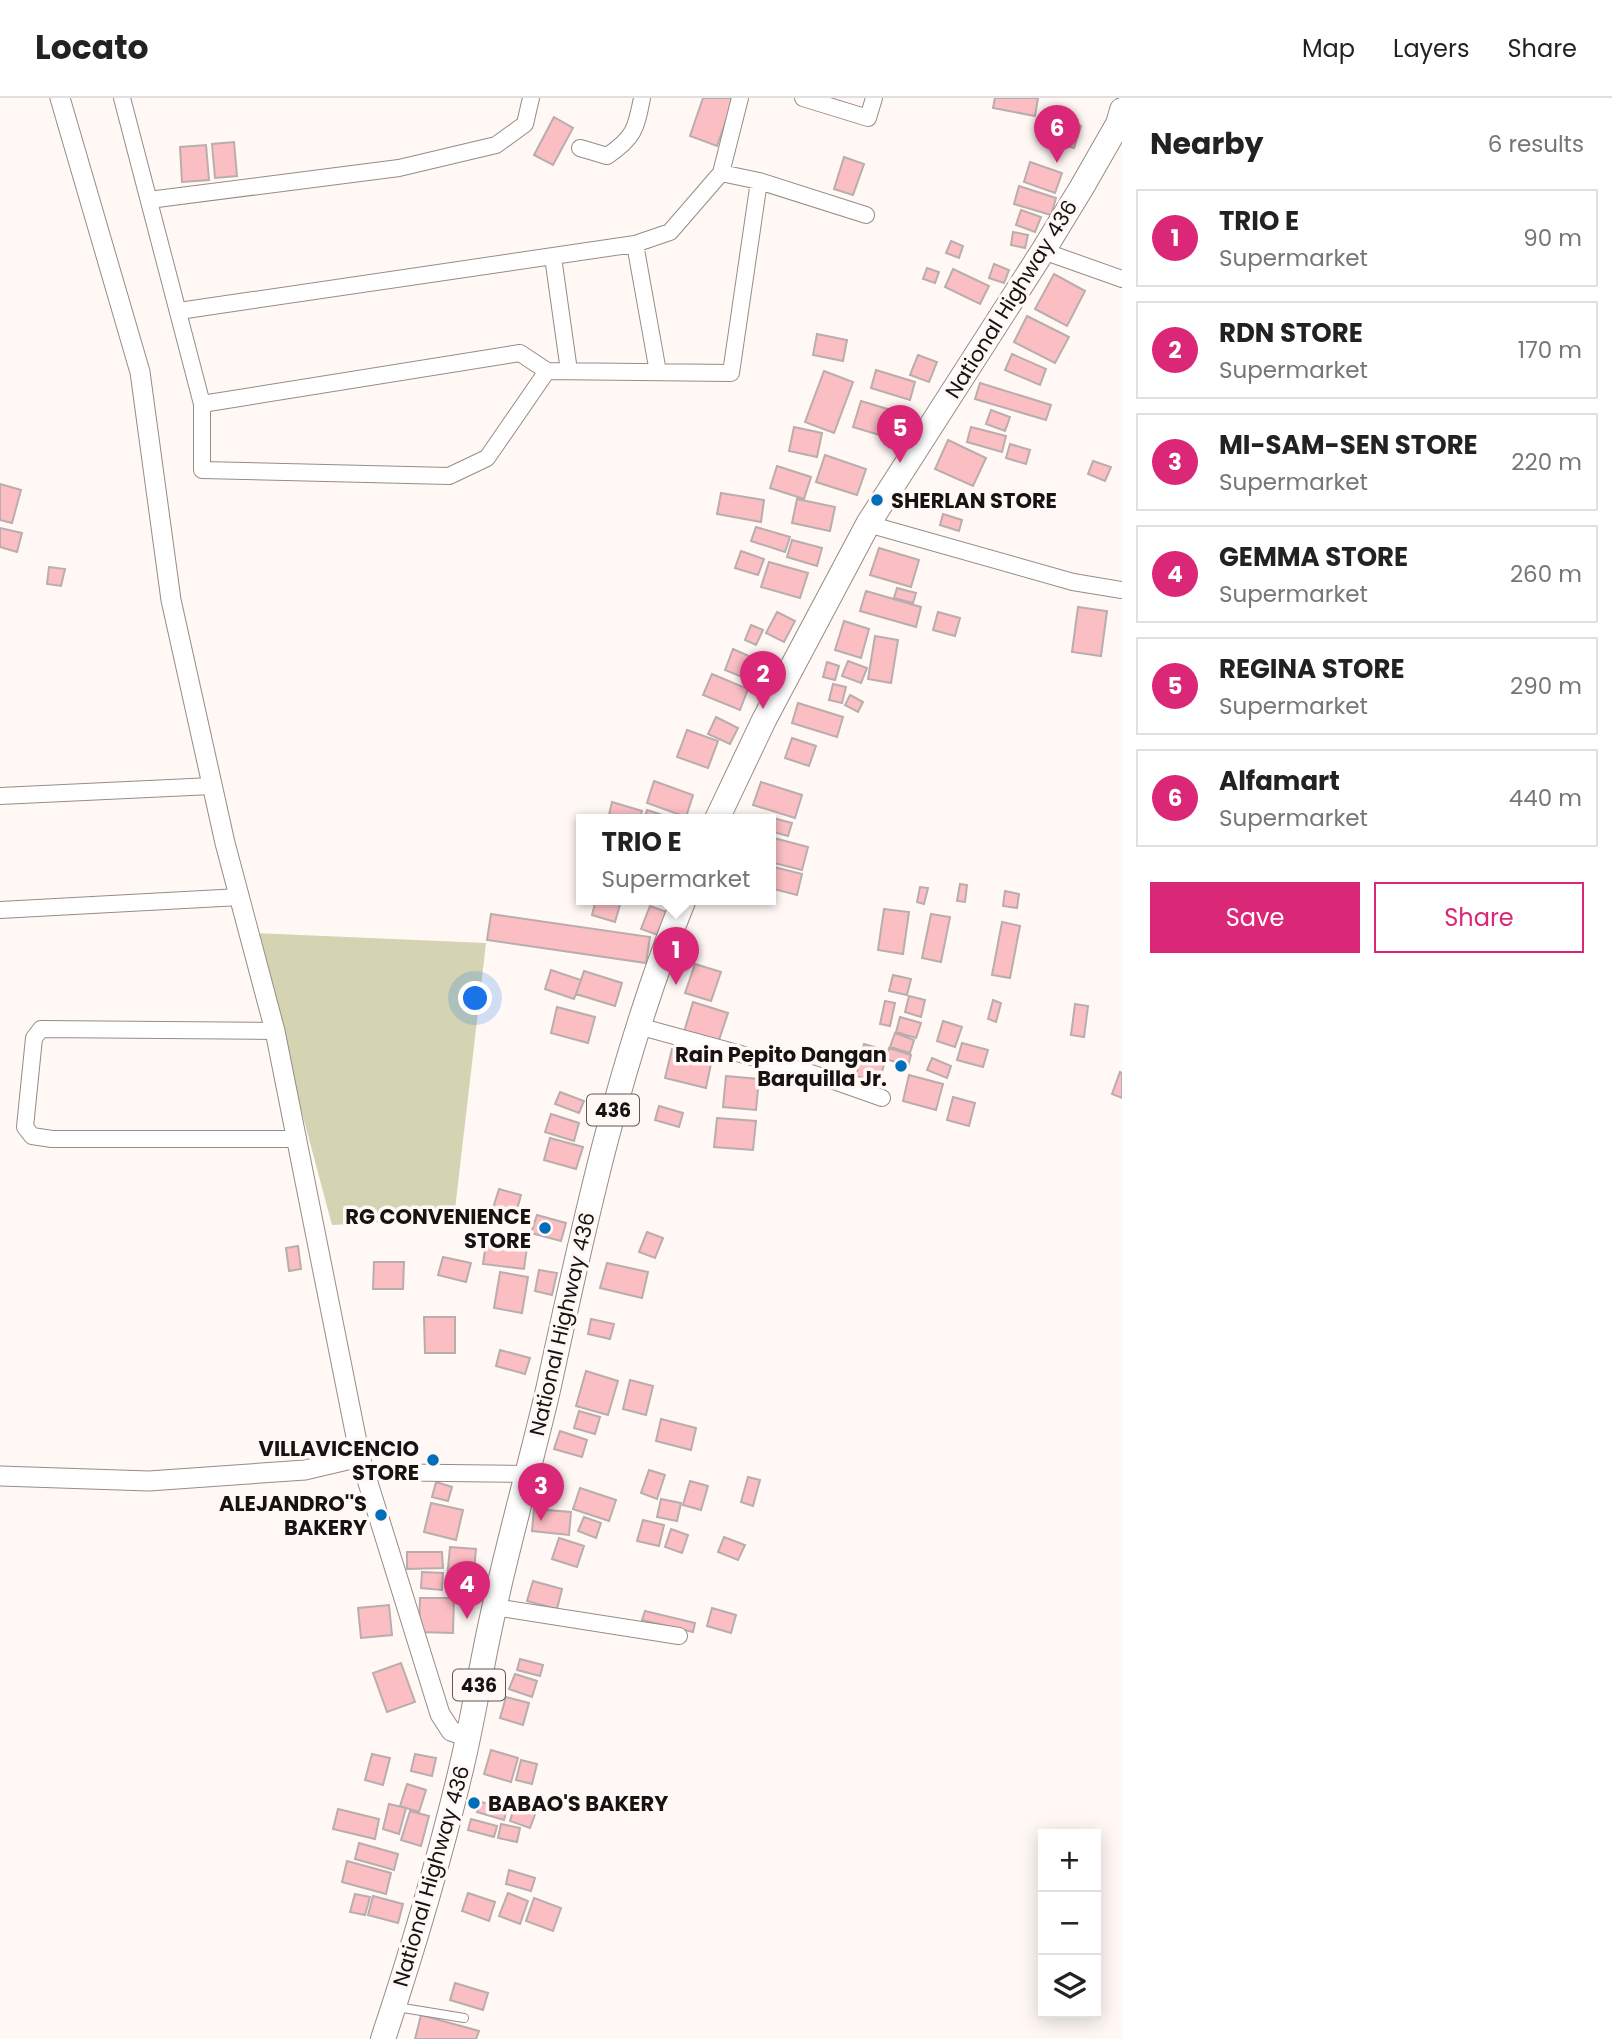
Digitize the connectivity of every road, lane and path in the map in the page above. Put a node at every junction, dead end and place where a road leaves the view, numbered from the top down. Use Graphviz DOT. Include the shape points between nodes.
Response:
graph roads {
  1 [pos="60,98"];
  2 [pos="122,98"];
  3 [pos="531,98"];
  4 [pos="642,98"];
  5 [pos="740,98"];
  6 [pos="803,98"];
  7 [pos="874,98"];
  8 [pos="1122,110"];
  9 [pos="580,148"];
  10 [pos="721,173"];
  11 [pos="759,181"];
  12 [pos="149,200"];
  13 [pos="866,215"];
  14 [pos="635,244"];
  15 [pos="1043,251"];
  16 [pos="553,257"];
  17 [pos="1122,279"];
  18 [pos="179,311"];
  19 [pos="547,371"];
  20 [pos="569,371"];
  21 [pos="658,372"];
  22 [pos="202,404"];
  23 [pos="868,524"];
  24 [pos="1122,590"];
  25 [pos="212,786"];
  26 [pos="0,796"];
  27 [pos="720,814"];
  28 [pos="240,897"];
  29 [pos="682,905"];
  30 [pos="0,910"];
  31 [pos="638,1026"];
  32 [pos="275,1031"];
  33 [pos="882,1098"];
  34 [pos="298,1139"];
  35 [pos="363,1464"];
  36 [pos="527,1474"];
  37 [pos="0,1476"];
  38 [pos="494,1607"];
  39 [pos="679,1636"];
  40 [pos="468,1737"];
  41 [pos="394,2007"];
  42 [pos="464,2018"];
  43 [pos="383,2039"];
  1 -- 25 [label="street" via="140,372 171,600"];
  2 -- 12 [label="street"];
  3 -- 12 [label="street" via="525,124 496,145 399,168"];
  4 -- 9 [label="street" via="636,128 621,147 607,156"];
  5 -- 10 [label="street"];
  6 -- 7 [label="street" via="868,118"];
  8 -- 15 [label="main road, National Highway 436"];
  10 -- 11 [label="street"];
  10 -- 14 [label="street" via="670,232"];
  11 -- 13 [label="street"];
  11 -- 21 [label="street" via="731,373"];
  12 -- 18 [label="street"];
  14 -- 16 [label="street"];
  14 -- 21 [label="street"];
  15 -- 17 [label="street"];
  15 -- 23 [label="main road, National Highway 436"];
  16 -- 18 [label="street"];
  16 -- 20 [label="street"];
  18 -- 22 [label="street"];
  19 -- 20 [label="street"];
  19 -- 22 [label="street" via="520,353"];
  19 -- 22 [label="street" via="487,458 449,476 202,470"];
  20 -- 21 [label="street"];
  23 -- 24 [label="street" via="1073,582"];
  23 -- 27 [label="main road, National Highway 436" via="764,720"];
  25 -- 26 [label="street"];
  25 -- 28 [label="street"];
  28 -- 30 [label="street"];
  28 -- 32 [label="street"];
  29 -- 31 [label="main road, National Highway 436 / 436"];
  31 -- 33 [label="street" via="814,1074"];
  31 -- 36 [label="main road, National Highway 436 / 436" via="583,1226"];
  32 -- 34 [label="street"];
  32 -- 34 [label="street" via="41,1029 34,1038 25,1127 32,1136 52,1139"];
  34 -- 35 [label="street"];
  35 -- 36 [label="street"];
  35 -- 37 [label="street" via="149,1481"];
  35 -- 40 [label="street" via="440,1714 451,1731"];
  36 -- 38 [label="main road, National Highway 436 / 436"];
  38 -- 39 [label="street"];
  38 -- 40 [label="main road, National Highway 436 / 436"];
  40 -- 41 [label="main road, National Highway 436 / 436"];
  41 -- 42 [label="lane"];
  41 -- 43 [label="main road, National Highway 436 / 436"];
}
